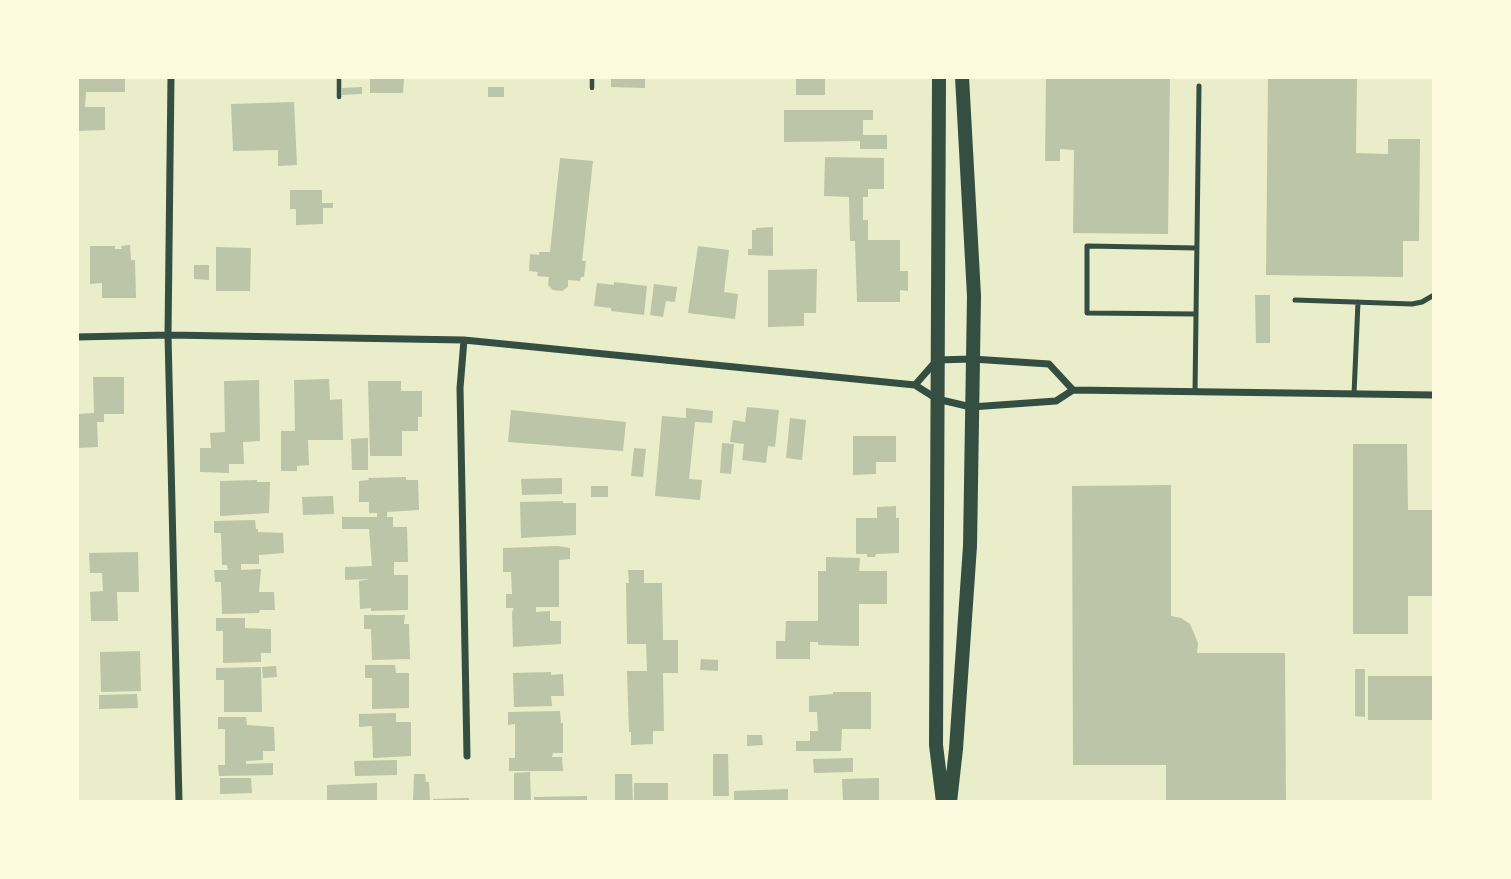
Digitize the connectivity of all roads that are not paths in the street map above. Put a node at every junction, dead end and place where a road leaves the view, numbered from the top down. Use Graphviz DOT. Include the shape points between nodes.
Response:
graph roads {
  1 [pos="171,77"];
  2 [pos="939,77"];
  3 [pos="962,77"];
  4 [pos="1199,86"];
  5 [pos="1197,248"];
  6 [pos="1434,295"];
  7 [pos="1295,300"];
  8 [pos="1358,302"];
  9 [pos="1196,314"];
  10 [pos="168,335"];
  11 [pos="77,337"];
  12 [pos="464,341"];
  13 [pos="972,359"];
  14 [pos="937,360"];
  15 [pos="915,385"];
  16 [pos="1073,390"];
  17 [pos="1195,392"];
  18 [pos="1354,394"];
  19 [pos="1434,395"];
  20 [pos="937,399"];
  21 [pos="971,407"];
  22 [pos="467,756"];
  23 [pos="179,802"];
  24 [pos="943,802"];
  25 [pos="950,802"];
  1 -- 10 [label="street"];
  2 -- 14 [label="main road"];
  3 -- 13 [label="main road" via="974,296"];
  4 -- 5 [label="lane"];
  5 -- 9 [label="lane"];
  5 -- 9 [label="lane" via="1087,246 1087,313"];
  6 -- 8 [label="lane" via="1412,304"];
  7 -- 8 [label="lane"];
  8 -- 18 [label="lane"];
  9 -- 17 [label="lane"];
  10 -- 11 [label="street"];
  10 -- 12 [label="street"];
  10 -- 23 [label="street"];
  12 -- 15 [label="street"];
  12 -- 22 [label="street" via="460,388"];
  13 -- 14 [label="street"];
  13 -- 16 [label="street" via="1049,364"];
  13 -- 21 [label="main road"];
  14 -- 15 [label="street"];
  14 -- 20 [label="main road"];
  15 -- 20 [label="street"];
  16 -- 17 [label="street"];
  16 -- 21 [label="street" via="1056,401"];
  17 -- 18 [label="street"];
  18 -- 19 [label="street"];
  20 -- 21 [label="street"];
  20 -- 24 [label="main road" via="936,745"];
  21 -- 25 [label="main road" via="969,559"];
}
